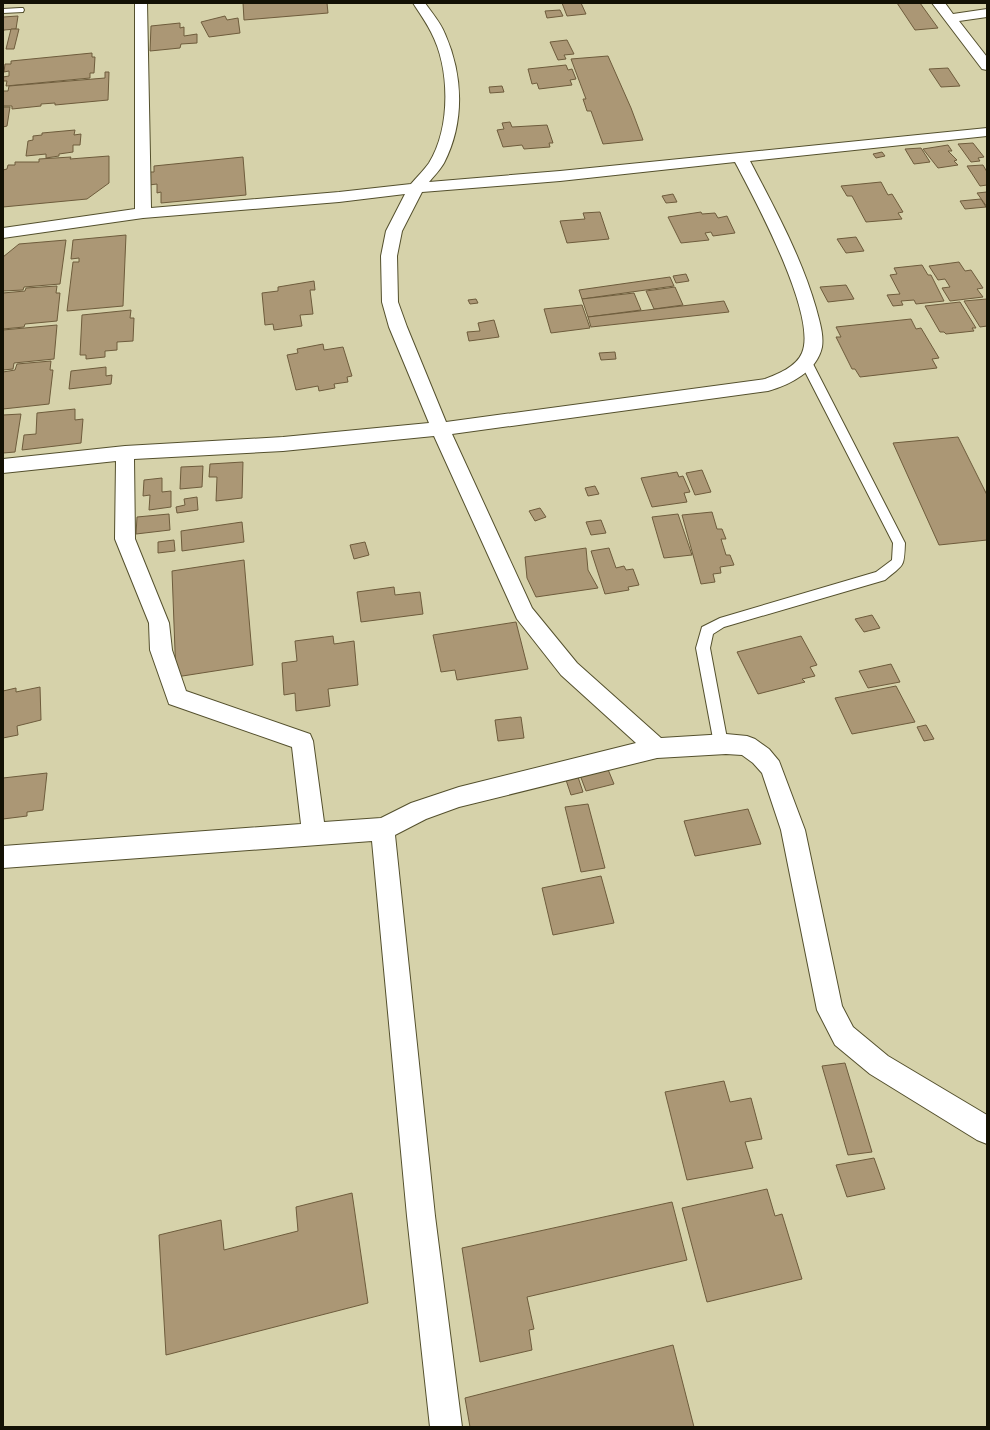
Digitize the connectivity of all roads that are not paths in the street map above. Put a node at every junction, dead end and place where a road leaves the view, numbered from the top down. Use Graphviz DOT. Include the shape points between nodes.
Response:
graph roads {
  1 [pos="141,3"];
  2 [pos="419,3"];
  3 [pos="938,3"];
  4 [pos="3,10"];
  5 [pos="20,10"];
  6 [pos="987,14"];
  7 [pos="949,18"];
  8 [pos="987,66"];
  9 [pos="987,132"];
  10 [pos="740,158"];
  11 [pos="416,188"];
  12 [pos="143,213"];
  13 [pos="3,233"];
  14 [pos="806,362"];
  15 [pos="440,429"];
  16 [pos="125,453"];
  17 [pos="3,466"];
  18 [pos="721,744"];
  19 [pos="657,748"];
  20 [pos="383,829"];
  21 [pos="314,834"];
  22 [pos="3,857"];
  23 [pos="987,1130"];
  24 [pos="446,1427"];
  1 -- 12 [label="street"];
  2 -- 11 [label="street" via="438,32 449,61 453,104 449,132 436,164"];
  3 -- 7 [label="street"];
  4 -- 5 [label="lane"];
  6 -- 7 [label="street"];
  7 -- 8 [label="street"];
  9 -- 10 [label="street"];
  10 -- 11 [label="street"];
  10 -- 14 [label="street" via="783,241 804,295 813,328 813,347"];
  11 -- 12 [label="street"];
  11 -- 15 [label="street" via="394,231 389,256 390,302"];
  12 -- 13 [label="street"];
  14 -- 15 [label="street" via="792,375 768,385"];
  14 -- 18 [label="lane" via="899,543 898,562 880,576 720,622 707,631 703,648"];
  15 -- 16 [label="street" via="283,444"];
  15 -- 19 [label="street" via="524,613 569,669"];
  16 -- 17 [label="street"];
  16 -- 21 [label="street" via="125,539 159,623 161,650 177,697 302,741"];
  18 -- 19 [label="street"];
  18 -- 23 [label="street" via="747,746 761,756 771,768 793,830 830,1010 844,1036 879,1066"];
  19 -- 20 [label="street" via="459,797 419,811"];
  20 -- 21 [label="street"];
  20 -- 24 [label="street"];
  21 -- 22 [label="street"];
}
